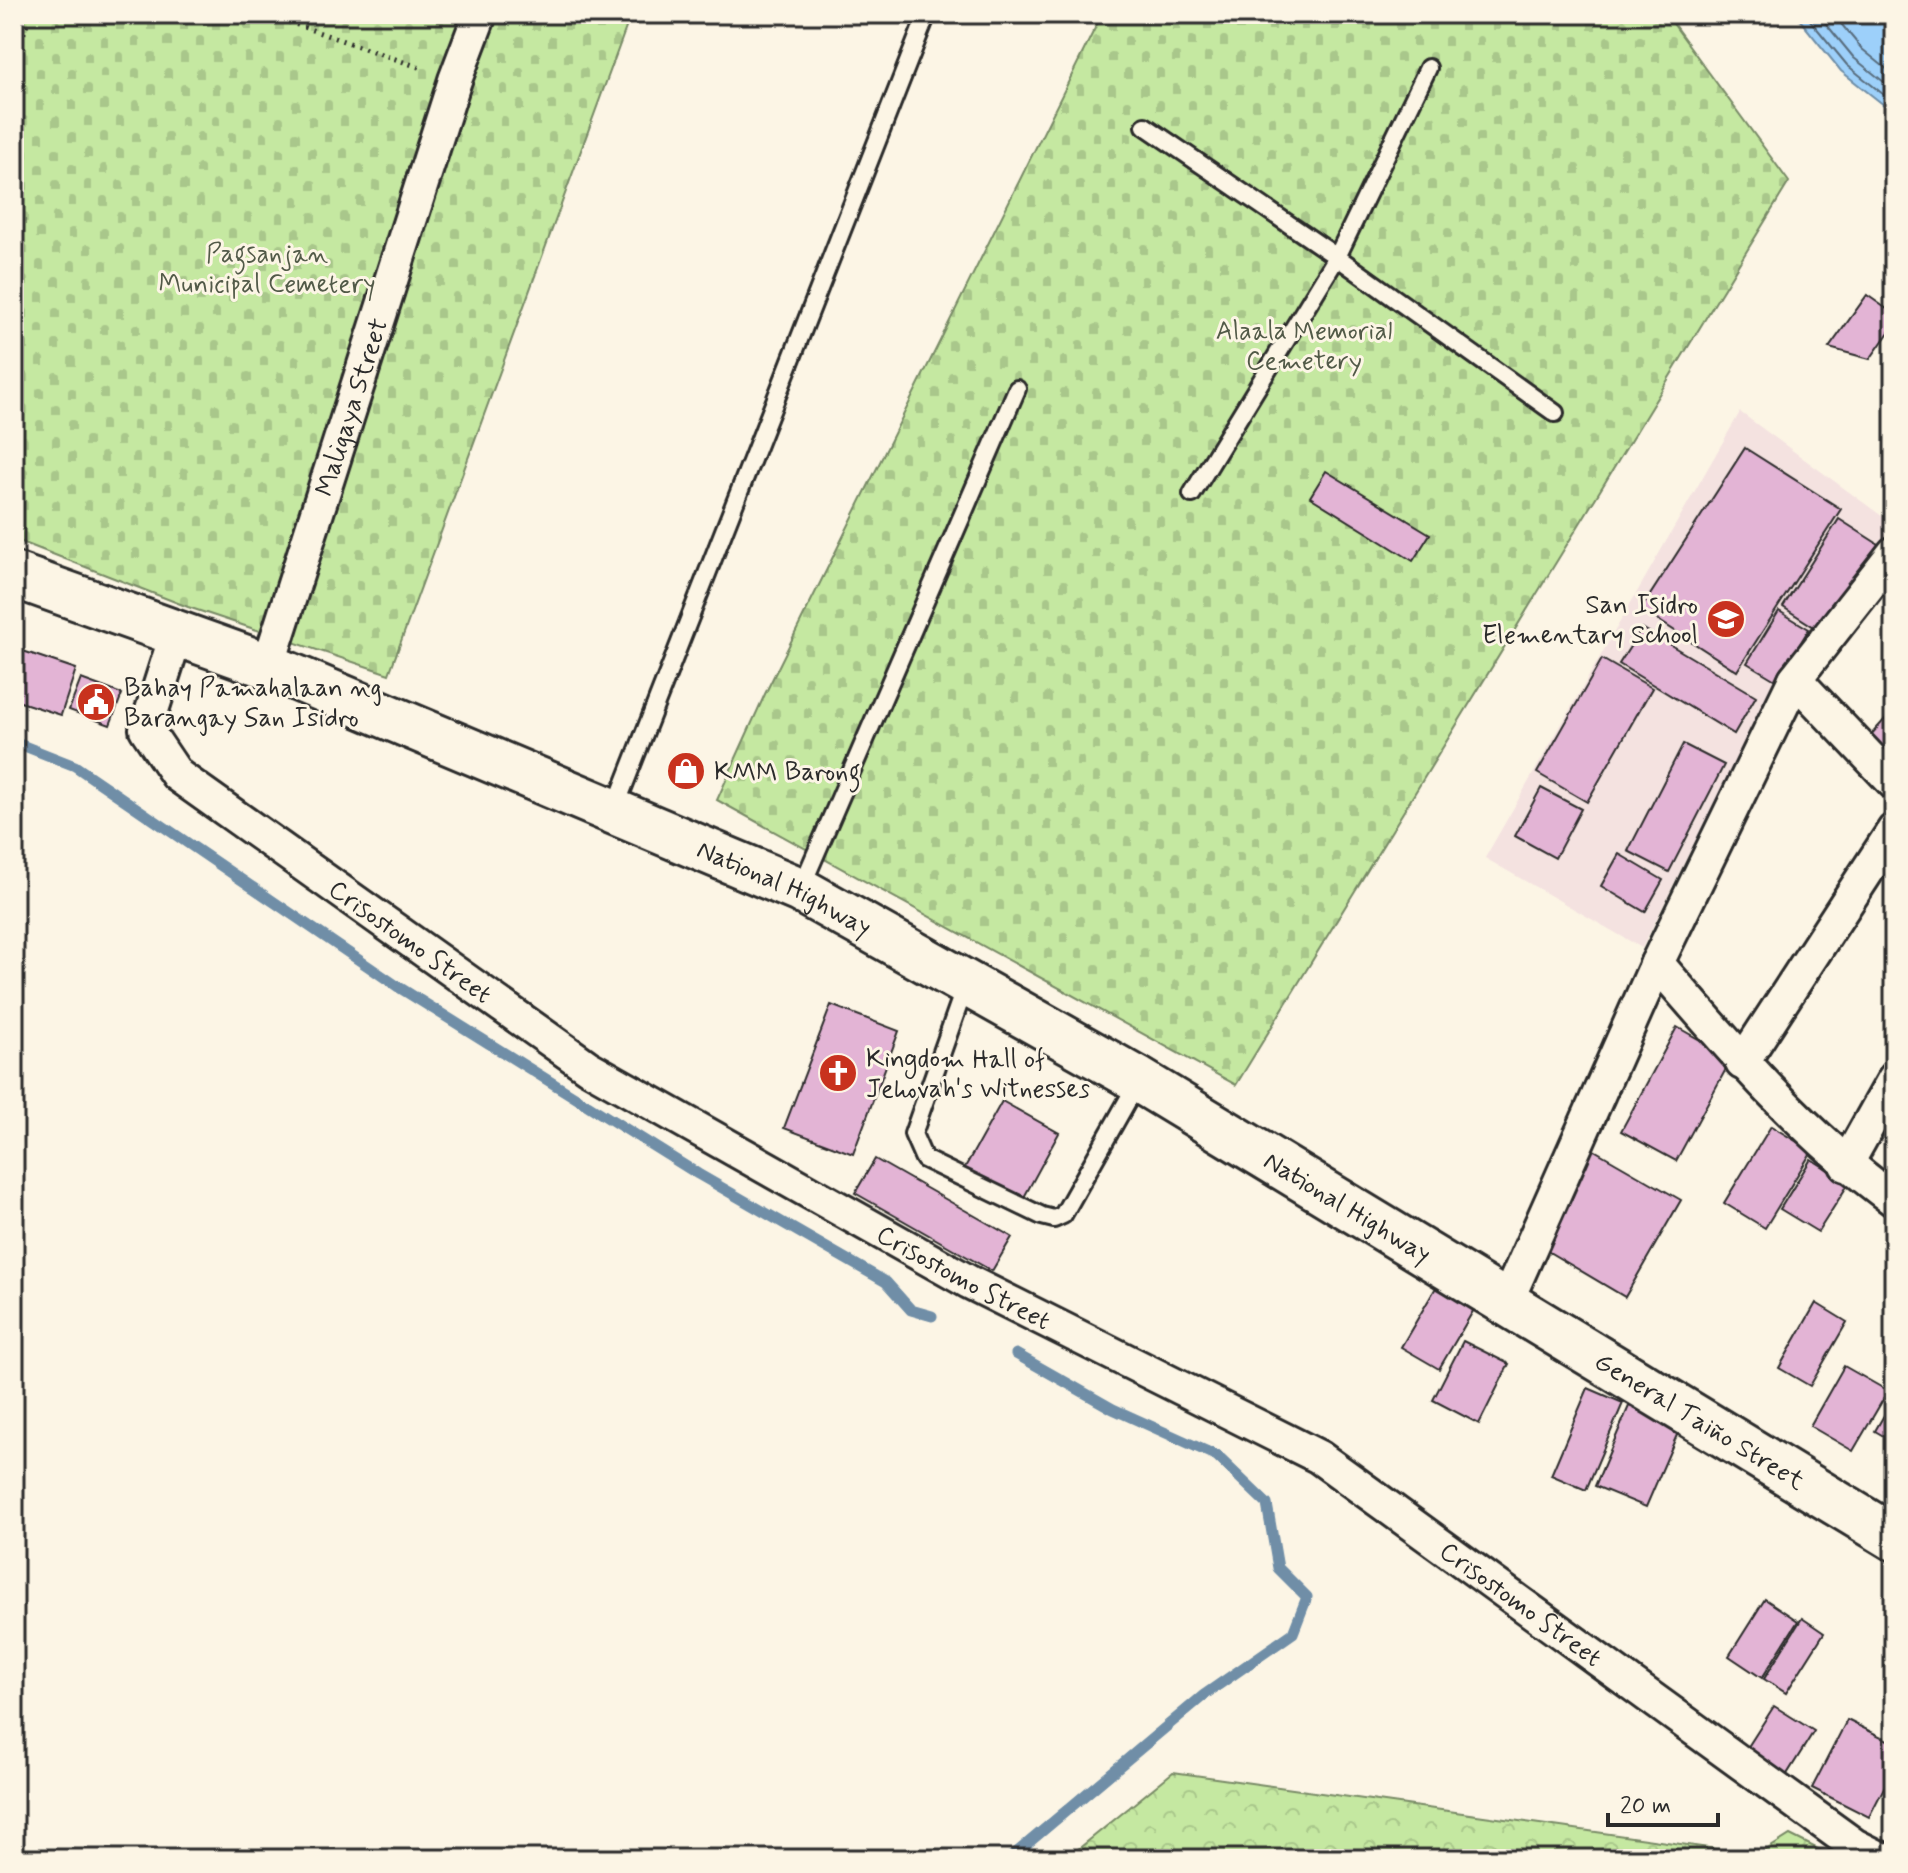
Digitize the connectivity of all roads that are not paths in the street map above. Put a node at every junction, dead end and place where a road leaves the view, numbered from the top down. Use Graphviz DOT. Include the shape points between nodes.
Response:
graph roads {
  1 [pos="480,14"];
  2 [pos="927,14"];
  3 [pos="1428,68"];
  4 [pos="1145,126"];
  5 [pos="1337,257"];
  6 [pos="1017,389"];
  7 [pos="1555,413"];
  8 [pos="1192,494"];
  9 [pos="1894,553"];
  10 [pos="14,575"];
  11 [pos="177,632"];
  12 [pos="268,666"];
  13 [pos="1795,679"];
  14 [pos="1894,783"];
  15 [pos="614,810"];
  16 [pos="1894,830"];
  17 [pos="800,890"];
  18 [pos="1657,963"];
  19 [pos="967,983"];
  20 [pos="1742,1063"];
  21 [pos="1894,1079"];
  22 [pos="1139,1080"];
  23 [pos="1846,1165"];
  24 [pos="1894,1200"];
  25 [pos="1505,1305"];
  26 [pos="1894,1538"];
  27 [pos="1882,1859"];
  1 -- 12 [label="street, Maligaya Street"];
  2 -- 15 [label="lane"];
  3 -- 5 [label="lane"];
  4 -- 5 [label="lane"];
  5 -- 7 [label="lane"];
  5 -- 8 [label="lane"];
  6 -- 17 [label="lane"];
  9 -- 13 [label="street"];
  10 -- 11 [label="main road, National Highway"];
  11 -- 12 [label="main road, National Highway"];
  11 -- 27 [label="street, Crisostomo Street" via="146,729 177,775 588,1067 969,1282 1319,1457 1854,1845"];
  12 -- 15 [label="main road, National Highway"];
  13 -- 14 [label="street"];
  13 -- 18 [label="street"];
  15 -- 17 [label="main road, National Highway"];
  16 -- 20 [label="street"];
  17 -- 19 [label="main road, National Highway"];
  18 -- 20 [label="street"];
  18 -- 25 [label="street"];
  19 -- 22 [label="main road, National Highway"];
  19 -- 22 [label="lane" via="913,1134 924,1159 1054,1219 1063,1215"];
  20 -- 23 [label="street"];
  21 -- 23 [label="street"];
  22 -- 25 [label="main road, National Highway"];
  23 -- 24 [label="street"];
  25 -- 26 [label="main road, General Taiño Street"];
}
